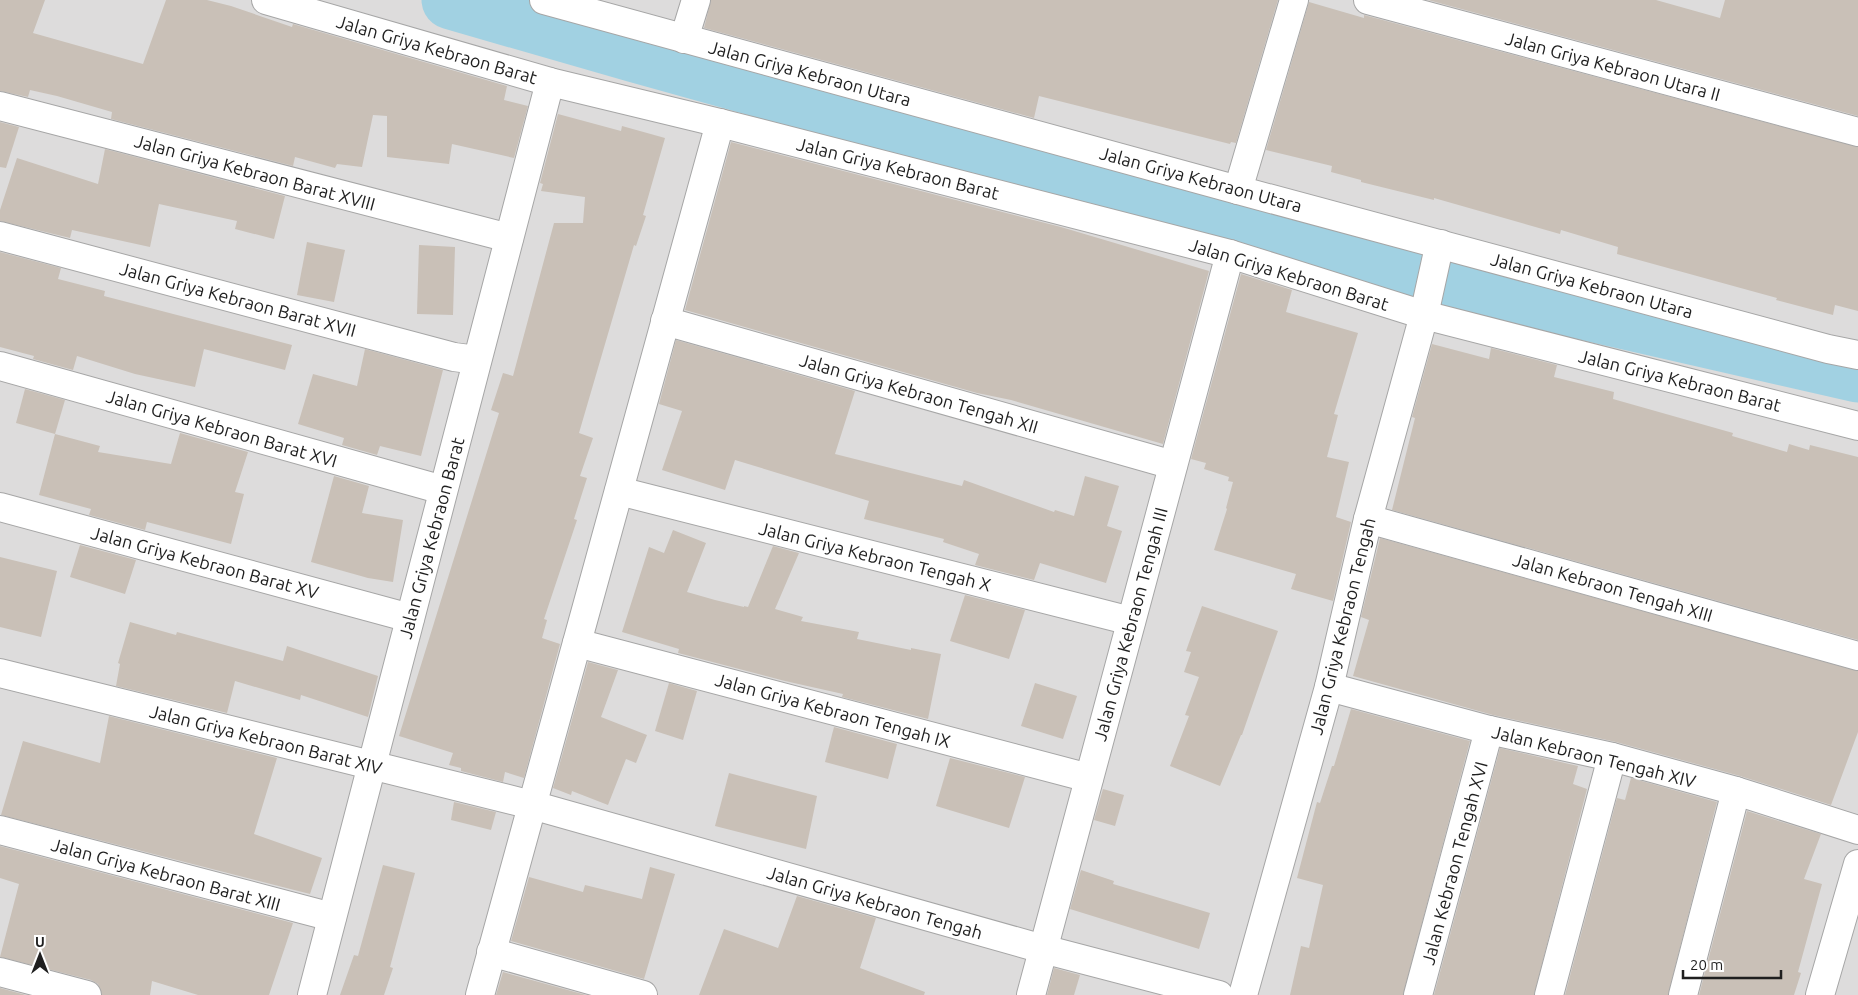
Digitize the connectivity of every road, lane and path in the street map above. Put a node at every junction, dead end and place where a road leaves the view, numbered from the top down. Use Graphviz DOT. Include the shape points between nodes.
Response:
graph roads {
  1 [pos="266,0"];
  2 [pos="544,0"];
  3 [pos="696,0"];
  4 [pos="1294,0"];
  5 [pos="1368,0"];
  6 [pos="684,38"];
  7 [pos="550,82"];
  8 [pos="0,106"];
  9 [pos="720,123"];
  10 [pos="1858,132"];
  11 [pos="1238,190"];
  12 [pos="0,236"];
  13 [pos="509,238"];
  14 [pos="1439,250"];
  15 [pos="1230,254"];
  16 [pos="1426,305"];
  17 [pos="665,320"];
  18 [pos="1858,355"];
  19 [pos="477,360"];
  20 [pos="0,366"];
  21 [pos="1858,426"];
  22 [pos="1173,464"];
  23 [pos="443,490"];
  24 [pos="618,492"];
  25 [pos="0,507"];
  26 [pos="1368,519"];
  27 [pos="410,618"];
  28 [pos="1131,622"];
  29 [pos="576,643"];
  30 [pos="1858,656"];
  31 [pos="0,672"];
  32 [pos="1329,687"];
  33 [pos="1489,730"];
  34 [pos="1612,757"];
  35 [pos="371,766"];
  36 [pos="1089,778"];
  37 [pos="1736,791"];
  38 [pos="532,805"];
  39 [pos="0,830"];
  40 [pos="1858,830"];
  41 [pos="1858,864"];
  42 [pos="332,918"];
  43 [pos="1043,949"];
  44 [pos="492,952"];
  45 [pos="0,972"];
  46 [pos="87,995"];
  47 [pos="312,995"];
  48 [pos="480,995"];
  49 [pos="643,995"];
  50 [pos="1031,995"];
  51 [pos="1219,995"];
  52 [pos="1244,995"];
  53 [pos="1418,995"];
  54 [pos="1549,995"];
  55 [pos="1683,995"];
  56 [pos="1820,995"];
  1 -- 7 [label="street, Jalan Griya Kebraon Barat"];
  2 -- 6 [label="street, Jalan Griya Kebraon Utara"];
  3 -- 6 [label="street"];
  4 -- 11 [label="street"];
  5 -- 10 [label="street, Jalan Griya Kebraon Utara II"];
  6 -- 11 [label="street, Jalan Griya Kebraon Utara"];
  7 -- 9 [label="street, Jalan Griya Kebraon Barat"];
  7 -- 13 [label="street, Jalan Griya Kebraon Barat"];
  8 -- 13 [label="street, Jalan Griya Kebraon Barat XVIII"];
  9 -- 15 [label="street, Jalan Griya Kebraon Barat"];
  9 -- 17 [label="street"];
  11 -- 14 [label="street, Jalan Griya Kebraon Utara"];
  12 -- 19 [label="street, Jalan Griya Kebraon Barat XVII"];
  13 -- 19 [label="street, Jalan Griya Kebraon Barat"];
  14 -- 16 [label="street, Jalan Griya Kebraon Tengah"];
  14 -- 18 [label="street, Jalan Griya Kebraon Utara"];
  15 -- 16 [label="street, Jalan Griya Kebraon Barat"];
  15 -- 22 [label="street, Jalan Griya Kebraon Tengah III"];
  16 -- 21 [label="street, Jalan Griya Kebraon Barat"];
  16 -- 26 [label="street, Jalan Griya Kebraon Tengah"];
  17 -- 22 [label="street, Jalan Griya Kebraon Tengah XII"];
  17 -- 24 [label="street"];
  19 -- 23 [label="street, Jalan Griya Kebraon Barat"];
  20 -- 23 [label="street, Jalan Griya Kebraon Barat XVI"];
  22 -- 28 [label="street, Jalan Griya Kebraon Tengah III"];
  23 -- 27 [label="street, Jalan Griya Kebraon Barat"];
  24 -- 28 [label="street, Jalan Griya Kebraon Tengah X"];
  24 -- 29 [label="street"];
  25 -- 27 [label="street, Jalan Griya Kebraon Barat XV"];
  26 -- 30 [label="street, Jalan Kebraon Tengah XIII"];
  26 -- 32 [label="street, Jalan Griya Kebraon Tengah"];
  27 -- 35 [label="street, Jalan Griya Kebraon Barat"];
  28 -- 36 [label="street, Jalan Griya Kebraon Tengah III"];
  29 -- 36 [label="street, Jalan Griya Kebraon Tengah IX"];
  29 -- 38 [label="street"];
  31 -- 35 [label="street, Jalan Griya Kebraon Barat XIV"];
  32 -- 33 [label="street, Jalan Kebraon Tengah XIV"];
  32 -- 52 [label="street, Jalan Griya Kebraon Tengah"];
  33 -- 34 [label="street, Jalan Kebraon Tengah XIV"];
  33 -- 53 [label="street, Jalan Kebraon Tengah XVI"];
  34 -- 37 [label="street, Jalan Kebraon Tengah XIV"];
  34 -- 54 [label="street"];
  35 -- 38 [label="street, Jalan Griya Kebraon Barat XIV"];
  35 -- 42 [label="street, Jalan Griya Kebraon Barat"];
  36 -- 43 [label="street, Jalan Griya Kebraon Tengah III"];
  37 -- 40 [label="street, Jalan Kebraon Tengah XIV"];
  37 -- 55 [label="street"];
  38 -- 43 [label="street, Jalan Griya Kebraon Tengah"];
  38 -- 44 [label="street"];
  39 -- 42 [label="street, Jalan Griya Kebraon Barat XIII"];
  41 -- 56 [label="street"];
  42 -- 47 [label="street, Jalan Griya Kebraon Barat"];
  43 -- 50 [label="street, Jalan Griya Kebraon Tengah III"];
  43 -- 51 [label="street, Jalan Griya Kebraon Tengah"];
  44 -- 48 [label="street"];
  44 -- 49 [label="street"];
  45 -- 46 [label="street"];
}
